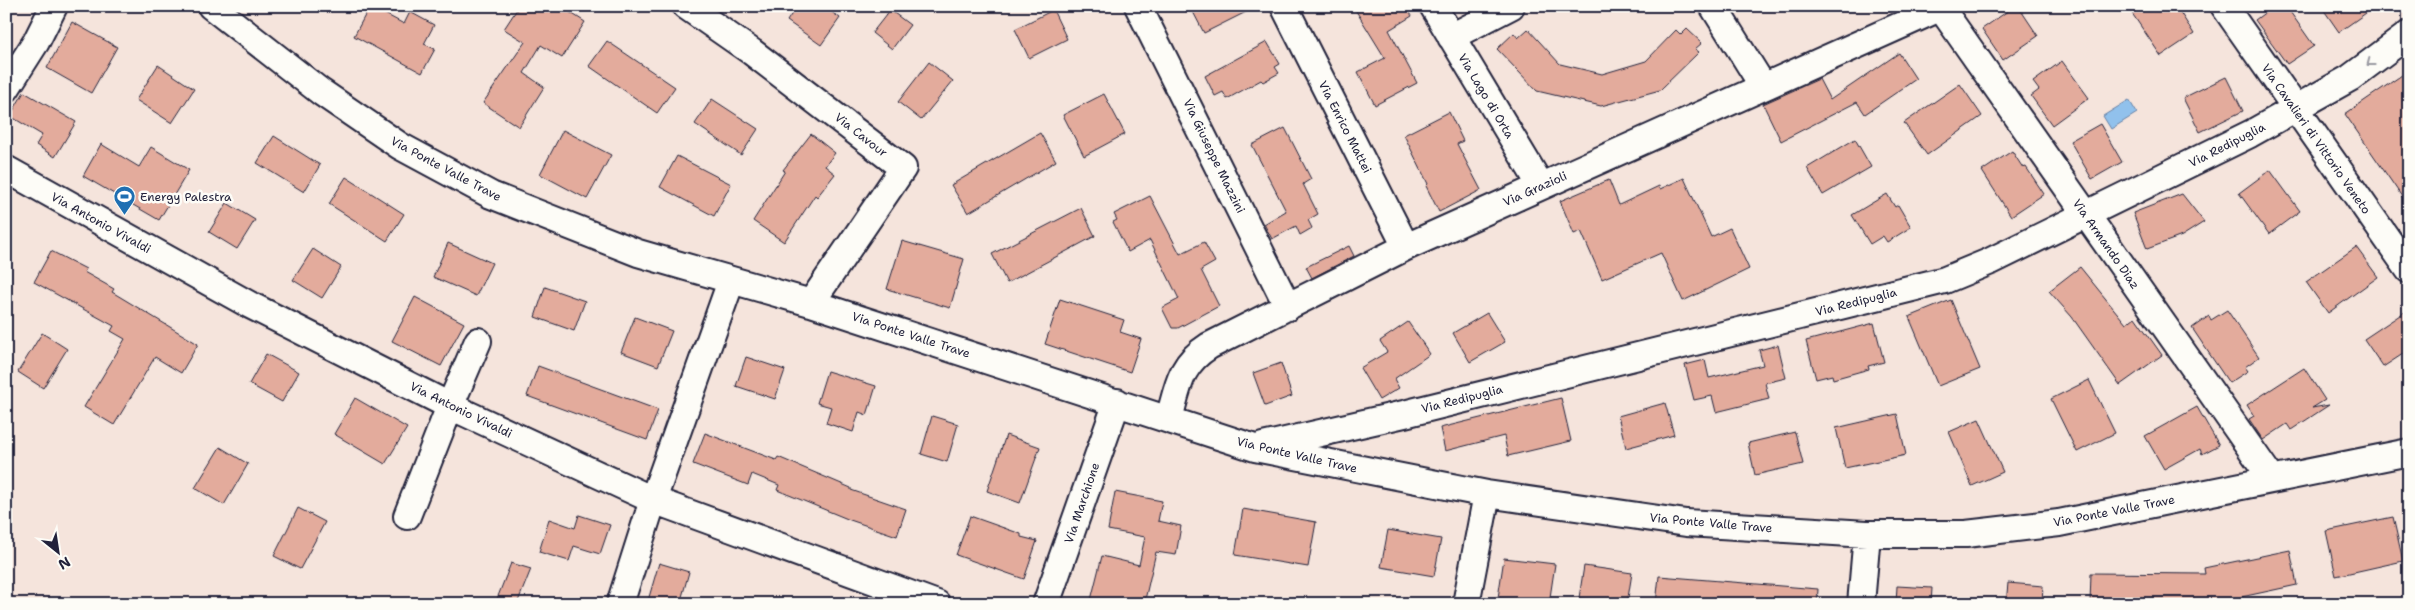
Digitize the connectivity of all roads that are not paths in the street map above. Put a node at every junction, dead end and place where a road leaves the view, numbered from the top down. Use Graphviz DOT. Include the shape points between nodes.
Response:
graph roads {
  1 [pos="54,6"];
  2 [pos="211,6"];
  3 [pos="686,6"];
  4 [pos="1138,6"];
  5 [pos="1284,6"];
  6 [pos="1433,6"];
  7 [pos="1511,6"];
  8 [pos="1714,6"];
  9 [pos="2224,6"];
  10 [pos="1943,7"];
  11 [pos="2409,34"];
  12 [pos="1451,37"];
  13 [pos="1762,86"];
  14 [pos="6,89"];
  15 [pos="2294,109"];
  16 [pos="6,168"];
  17 [pos="1541,186"];
  18 [pos="2086,215"];
  19 [pos="1406,247"];
  20 [pos="2409,270"];
  21 [pos="730,281"];
  22 [pos="811,303"];
  23 [pos="1288,307"];
  24 [pos="478,341"];
  25 [pos="1184,370"];
  26 [pos="1117,402"];
  27 [pos="450,406"];
  28 [pos="1169,419"];
  29 [pos="1200,430"];
  30 [pos="1255,448"];
  31 [pos="2409,452"];
  32 [pos="2272,479"];
  33 [pos="1487,494"];
  34 [pos="653,500"];
  35 [pos="407,516"];
  36 [pos="1867,534"];
  37 [pos="620,604"];
  38 [pos="936,604"];
  39 [pos="1046,604"];
  40 [pos="1466,604"];
  41 [pos="1861,604"];
  1 -- 14 [label="street"];
  2 -- 21 [label="street, Via Ponte Valle Trave" via="321,92 400,146 491,195 638,253"];
  3 -- 22 [label="street, Via Cavour" via="752,52 903,168"];
  4 -- 23 [label="street, Via Giuseppe Mazzini"];
  5 -- 19 [label="street, Via Enrico Mattei"];
  6 -- 12 [label="street, Via Lago di Orta"];
  7 -- 12 [label="street"];
  8 -- 13 [label="street"];
  9 -- 15 [label="street, Via Cavalieri di Vittorio Veneto"];
  10 -- 13 [label="street, Via Grazioli"];
  10 -- 18 [label="street, Via Armando Diaz"];
  11 -- 15 [label="street, Via Redipuglia, one-way" via="2350,78"];
  12 -- 17 [label="street, Via Lago di Orta"];
  13 -- 17 [label="street, Via Grazioli"];
  15 -- 18 [label="street, Via Redipuglia"];
  15 -- 20 [label="street, Via Cavalieri di Vittorio Veneto"];
  16 -- 27 [label="street, Via Antonio Vivaldi" via="250,305"];
  17 -- 19 [label="street, Via Grazioli"];
  18 -- 30 [label="street, Via Redipuglia" via="1945,280"];
  18 -- 32 [label="street, Via Armando Diaz"];
  19 -- 23 [label="street, Via Grazioli"];
  21 -- 22 [label="street, Via Ponte Valle Trave"];
  21 -- 34 [label="street"];
  22 -- 26 [label="street, Via Ponte Valle Trave"];
  23 -- 25 [label="street, Via Grazioli" via="1209,346"];
  24 -- 27 [label="street"];
  25 -- 28 [label="street, Via Grazioli"];
  25 -- 29 [label="street" via="1190,411"];
  26 -- 28 [label="street, Via Ponte Valle Trave"];
  26 -- 39 [label="street, Via Marchione"];
  27 -- 34 [label="street, Via Antonio Vivaldi"];
  27 -- 35 [label="street"];
  28 -- 29 [label="street, Via Ponte Valle Trave"];
  29 -- 30 [label="street, Via Ponte Valle Trave"];
  30 -- 33 [label="street, Via Ponte Valle Trave"];
  31 -- 32 [label="street, Via Ponte Valle Trave"];
  32 -- 36 [label="street, Via Ponte Valle Trave" via="2059,523 1966,534"];
  33 -- 36 [label="street, Via Ponte Valle Trave" via="1686,523"];
  33 -- 40 [label="street"];
  34 -- 37 [label="street"];
  34 -- 38 [label="street, Via Antonio Vivaldi"];
  36 -- 41 [label="street"];
}
